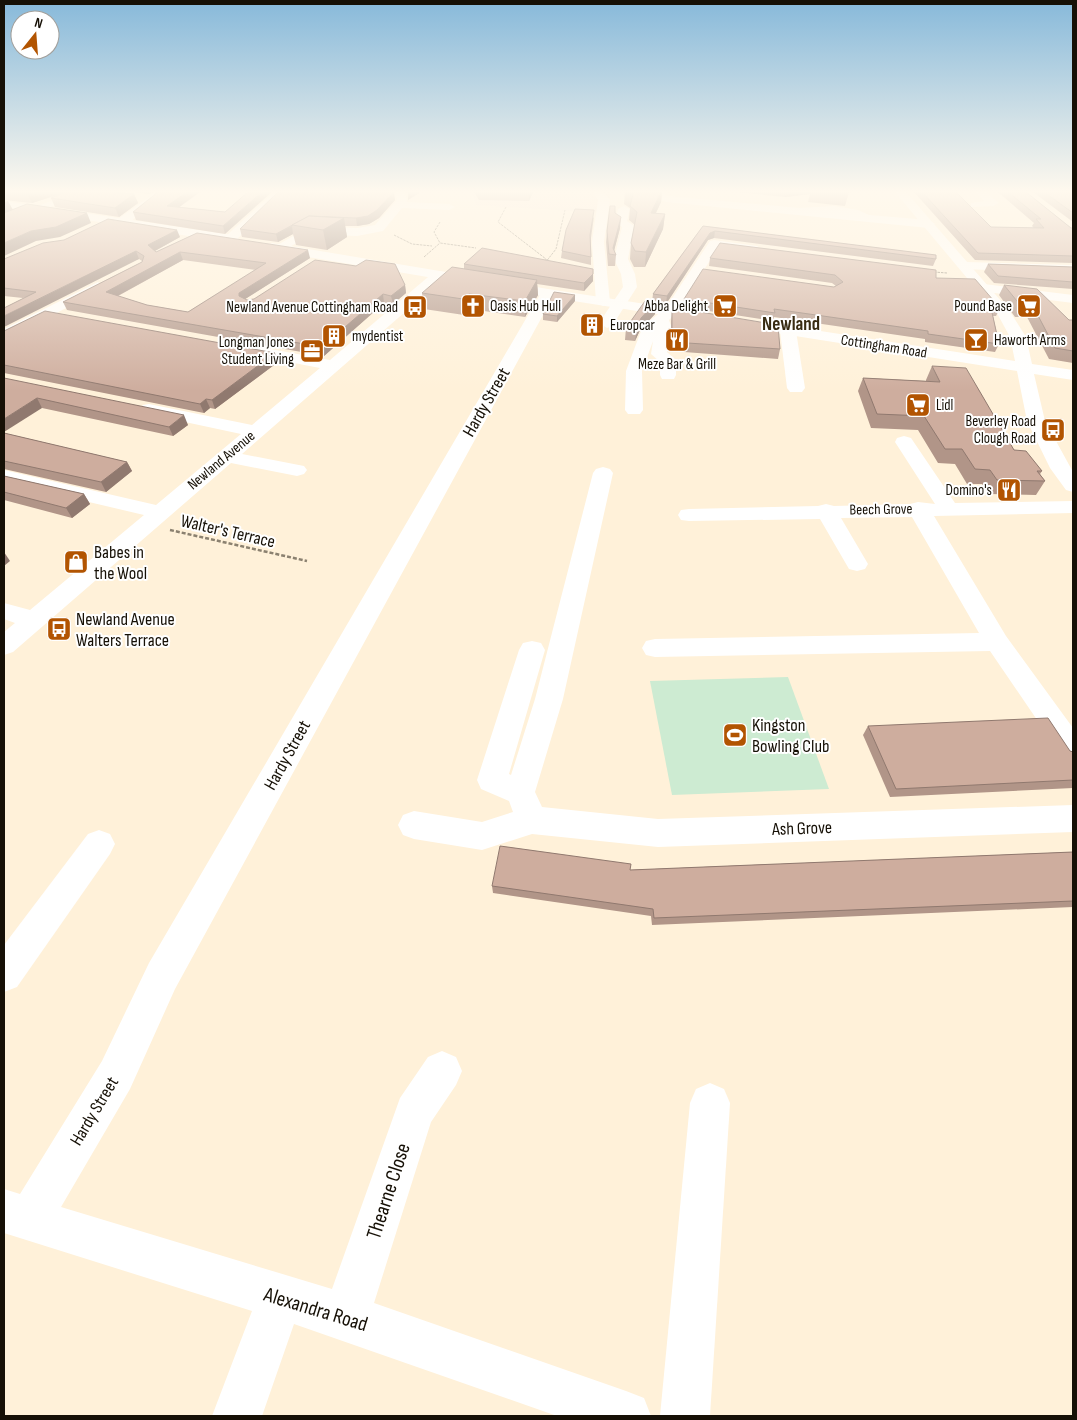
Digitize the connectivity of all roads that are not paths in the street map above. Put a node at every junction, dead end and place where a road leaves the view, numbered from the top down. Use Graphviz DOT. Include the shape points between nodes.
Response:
graph roads {
  1 [pos="320,258"];
  2 [pos="338,258"];
  3 [pos="599,258"];
  4 [pos="621,258"];
  5 [pos="704,258"];
  6 [pos="959,258"];
  7 [pos="309,265"];
  8 [pos="966,266"];
  9 [pos="1073,269"];
  10 [pos="583,270"];
  11 [pos="696,270"];
  12 [pos="600,271"];
  13 [pos="716,273"];
  14 [pos="439,275"];
  15 [pos="114,278"];
  16 [pos="984,288"];
  17 [pos="548,293"];
  18 [pos="1073,299"];
  19 [pos="603,302"];
  20 [pos="619,304"];
  21 [pos="48,313"];
  22 [pos="67,316"];
  23 [pos="665,316"];
  24 [pos="607,323"];
  25 [pos="788,331"];
  26 [pos="4,335"];
  27 [pos="220,345"];
  28 [pos="333,365"];
  29 [pos="1024,367"];
  30 [pos="1073,375"];
  31 [pos="668,376"];
  32 [pos="796,388"];
  33 [pos="130,405"];
  34 [pos="634,410"];
  35 [pos="255,431"];
  36 [pos="904,442"];
  37 [pos="224,456"];
  38 [pos="297,470"];
  39 [pos="603,474"];
  40 [pos="4,476"];
  41 [pos="1073,486"];
  42 [pos="1073,507"];
  43 [pos="918,508"];
  44 [pos="948,508"];
  45 [pos="826,510"];
  46 [pos="689,515"];
  47 [pos="153,518"];
  48 [pos="857,564"];
  49 [pos="4,611"];
  50 [pos="34,620"];
  51 [pos="997,642"];
  52 [pos="4,646"];
  53 [pos="655,648"];
  54 [pos="532,650"];
  55 [pos="1073,750"];
  56 [pos="520,792"];
  57 [pos="1073,819"];
  58 [pos="532,820"];
  59 [pos="414,825"];
  60 [pos="99,844"];
  61 [pos="4,974"];
  62 [pos="442,1071"];
  63 [pos="710,1103"];
  64 [pos="17,1215"];
  65 [pos="280,1297"];
  66 [pos="346,1317"];
  67 [pos="613,1414"];
  68 [pos="237,1416"];
  69 [pos="685,1416"];
  1 -- 7 [label="street"];
  2 -- 14 [label="street, Cottingham Road"];
  3 -- 12 [label="street"];
  4 -- 20 [label="street" via="630,287"];
  5 -- 11 [label="street"];
  6 -- 8 [label="street"];
  8 -- 9 [label="street"];
  8 -- 16 [label="street"];
  10 -- 12 [label="street"];
  11 -- 13 [label="street"];
  11 -- 23 [label="street"];
  12 -- 19 [label="street"];
  14 -- 17 [label="street, Cottingham Road"];
  14 -- 28 [label="street, Newland Avenue"];
  15 -- 21 [label="street"];
  16 -- 18 [label="street"];
  16 -- 29 [label="street" via="1018,337"];
  17 -- 19 [label="street, Cottingham Road"];
  17 -- 64 [label="street, Hardy Street" via="162,976 116,1075"];
  19 -- 20 [label="street, Cottingham Road"];
  20 -- 23 [label="street, Cottingham Road"];
  20 -- 24 [label="street"];
  21 -- 22 [label="street"];
  21 -- 26 [label="street"];
  23 -- 25 [label="street, Cottingham Road"];
  23 -- 31 [label="street" via="659,354 668,360"];
  23 -- 34 [label="street" via="652,326 634,370"];
  25 -- 29 [label="street, Cottingham Road"];
  25 -- 32 [label="street"];
  27 -- 28 [label="street"];
  28 -- 35 [label="street, Newland Avenue"];
  29 -- 30 [label="street, Cottingham Road"];
  29 -- 41 [label="street" via="1036,421"];
  33 -- 35 [label="street"];
  35 -- 37 [label="street, Newland Avenue"];
  36 -- 44 [label="street"];
  37 -- 38 [label="street"];
  37 -- 47 [label="street, Newland Avenue"];
  39 -- 56 [label="street" via="549,699"];
  40 -- 47 [label="street"];
  42 -- 44 [label="street, Beech Grove"];
  43 -- 44 [label="street, Beech Grove"];
  43 -- 45 [label="street, Beech Grove"];
  43 -- 51 [label="street"];
  45 -- 46 [label="street, Beech Grove"];
  45 -- 48 [label="street"];
  47 -- 50 [label="street, Newland Avenue"];
  49 -- 50 [label="street"];
  50 -- 52 [label="street, Newland Avenue"];
  51 -- 53 [label="street"];
  51 -- 55 [label="street"];
  54 -- 56 [label="street" via="492,780"];
  56 -- 58 [label="street"];
  57 -- 58 [label="street, Ash Grove" via="658,832"];
  58 -- 59 [label="street, Ash Grove" via="482,836"];
  60 -- 61 [label="street"];
  62 -- 66 [label="street, Thearne Close" via="414,1112"];
  63 -- 69 [label="street"];
  64 -- 65 [label="street, Alexandra Road"];
  65 -- 66 [label="street, Alexandra Road"];
  65 -- 68 [label="street"];
  66 -- 67 [label="street, Alexandra Road"];
}
